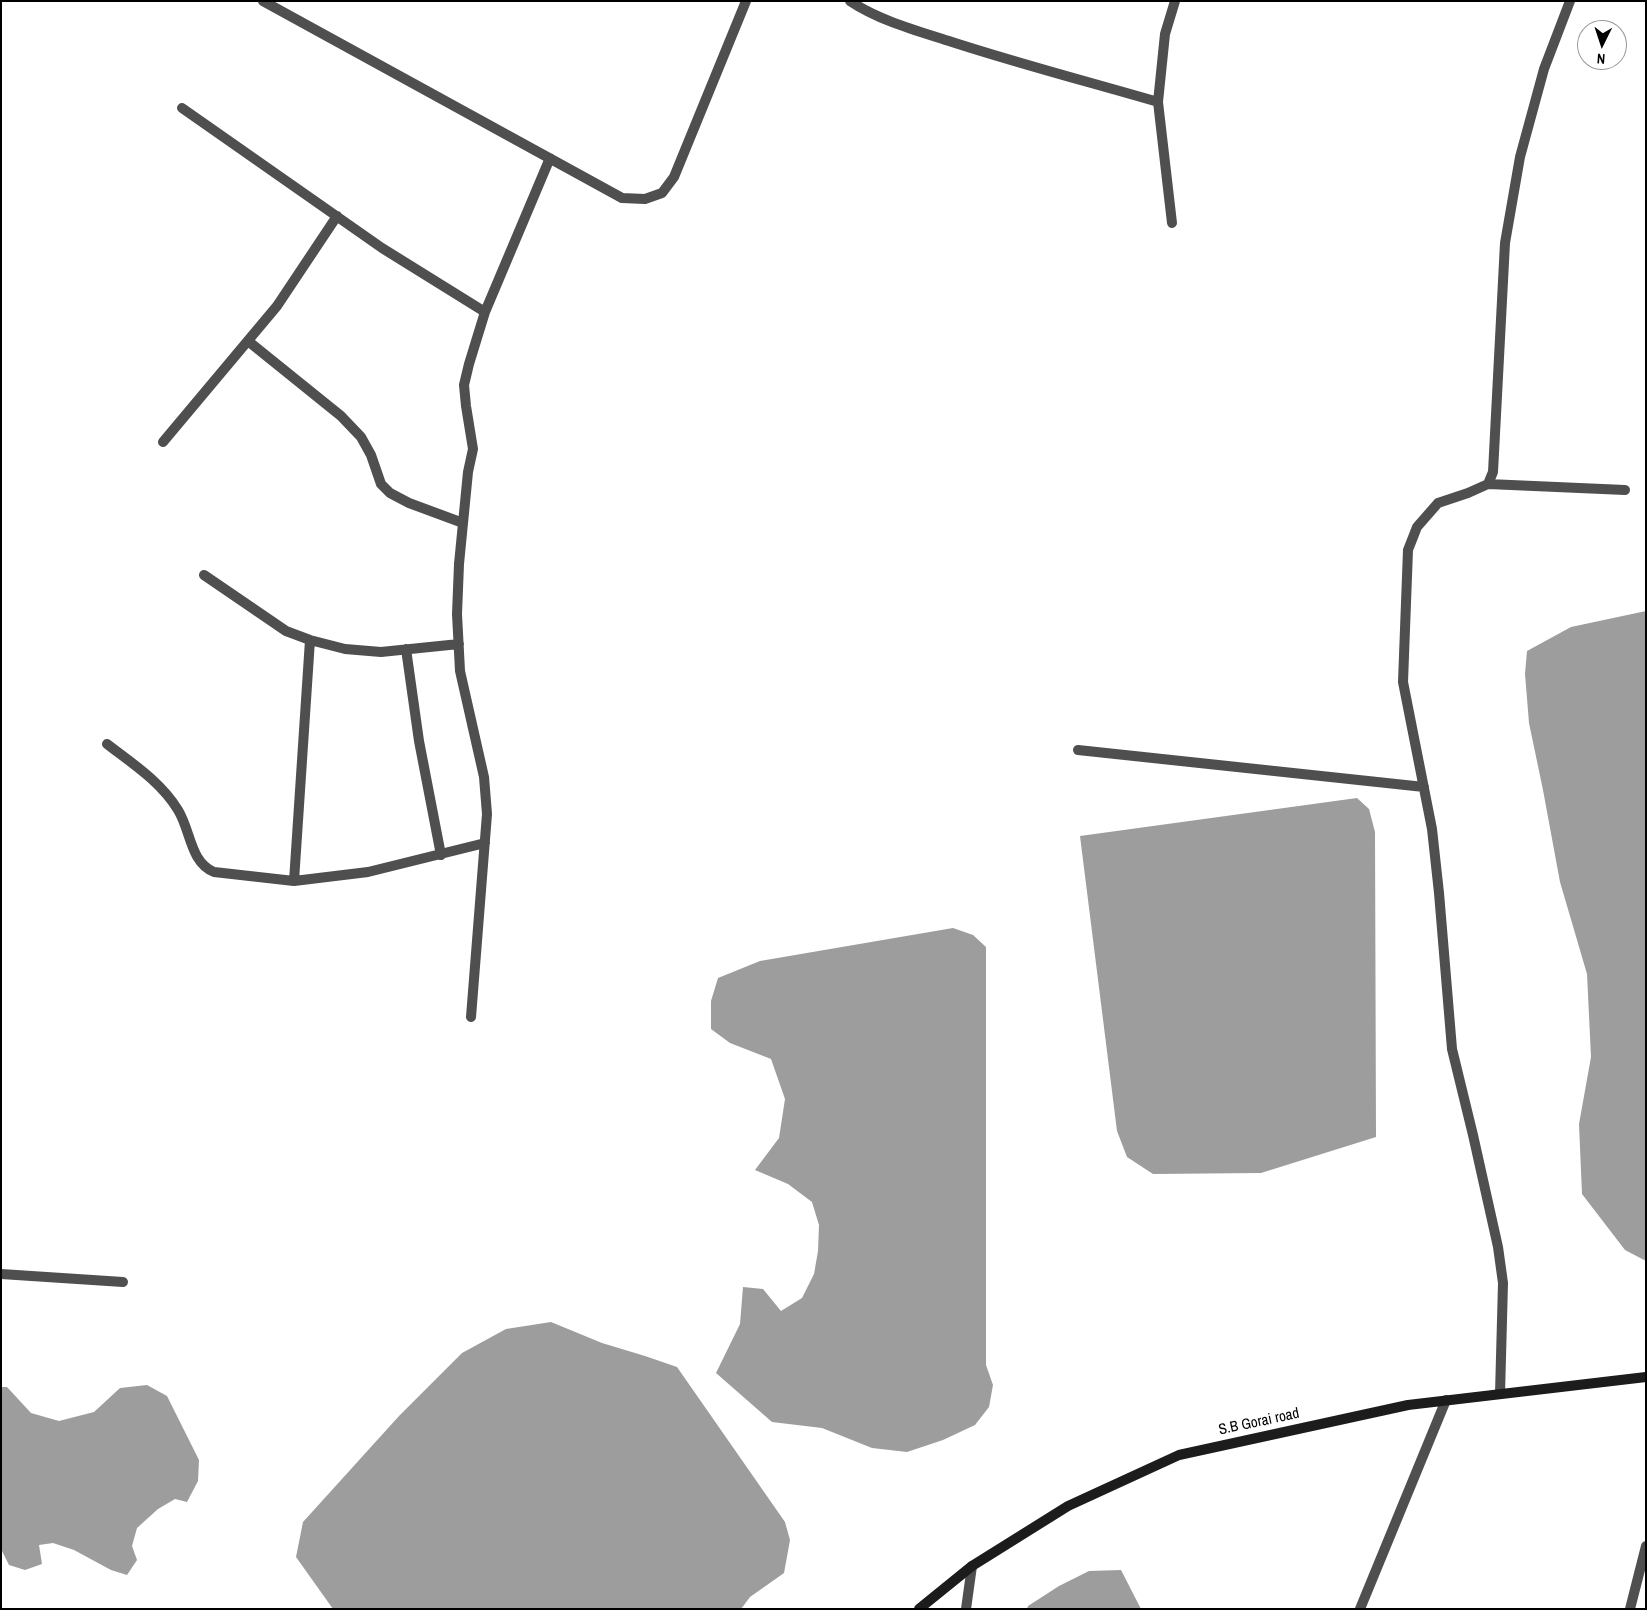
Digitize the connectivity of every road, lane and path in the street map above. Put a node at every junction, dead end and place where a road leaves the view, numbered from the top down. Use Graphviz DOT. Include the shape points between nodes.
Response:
graph roads {
  1 [pos="263,1"];
  2 [pos="746,1"];
  3 [pos="850,1"];
  4 [pos="1175,1"];
  5 [pos="1570,1"];
  6 [pos="1158,102"];
  7 [pos="182,108"];
  8 [pos="550,158"];
  9 [pos="336,216"];
  10 [pos="1172,223"];
  11 [pos="485,312"];
  12 [pos="248,341"];
  13 [pos="163,442"];
  14 [pos="1488,484"];
  15 [pos="1625,490"];
  16 [pos="463,523"];
  17 [pos="204,575"];
  18 [pos="310,640"];
  19 [pos="458,644"];
  20 [pos="406,649"];
  21 [pos="108,744"];
  22 [pos="1078,750"];
  23 [pos="1424,787"];
  24 [pos="485,843"];
  25 [pos="441,855"];
  26 [pos="294,881"];
  27 [pos="471,1017"];
  28 [pos="1,1274"];
  29 [pos="123,1282"];
  30 [pos="1646,1376"];
  31 [pos="1500,1394"];
  32 [pos="1446,1400"];
  33 [pos="1646,1546"];
  34 [pos="972,1566"];
  35 [pos="919,1609"];
  36 [pos="966,1609"];
  37 [pos="1360,1609"];
  38 [pos="1630,1609"];
  1 -- 8 [label="street"];
  2 -- 8 [label="street" via="674,177 662,193 645,199 622,198"];
  3 -- 6 [label="street" via="867,12 1008,60"];
  4 -- 6 [label="street" via="1165,34"];
  5 -- 14 [label="street" via="1544,69 1518,167 1506,243 1493,472"];
  6 -- 10 [label="street"];
  7 -- 9 [label="street"];
  8 -- 11 [label="street"];
  9 -- 11 [label="street"];
  9 -- 12 [label="street" via="277,306"];
  11 -- 16 [label="street" via="464,385 473,448"];
  12 -- 13 [label="street"];
  12 -- 16 [label="street" via="341,416 361,437 372,455 381,484 390,493"];
  14 -- 15 [label="street"];
  14 -- 23 [label="street" via="1438,503 1417,527 1408,550 1404,682"];
  16 -- 19 [label="street"];
  17 -- 18 [label="street" via="286,631"];
  18 -- 20 [label="street" via="345,649 381,652"];
  18 -- 26 [label="street"];
  19 -- 20 [label="street"];
  19 -- 24 [label="street" via="460,671 484,777"];
  20 -- 25 [label="street" via="419,742"];
  21 -- 26 [label="street" via="167,794 205,868 214,872"];
  22 -- 23 [label="street"];
  23 -- 31 [label="street" via="1439,893 1452,1049 1504,1283"];
  24 -- 25 [label="street"];
  24 -- 27 [label="street"];
  25 -- 26 [label="street" via="368,872"];
  28 -- 29 [label="street"];
  30 -- 31 [label="street, S.B Gorai road"];
  31 -- 32 [label="street, S.B Gorai road"];
  32 -- 34 [label="street, S.B Gorai road" via="1408,1405 1179,1455 1068,1506"];
  32 -- 37 [label="street"];
  33 -- 38 [label="street"];
  34 -- 35 [label="street, S.B Gorai road"];
  34 -- 36 [label="street"];
}
